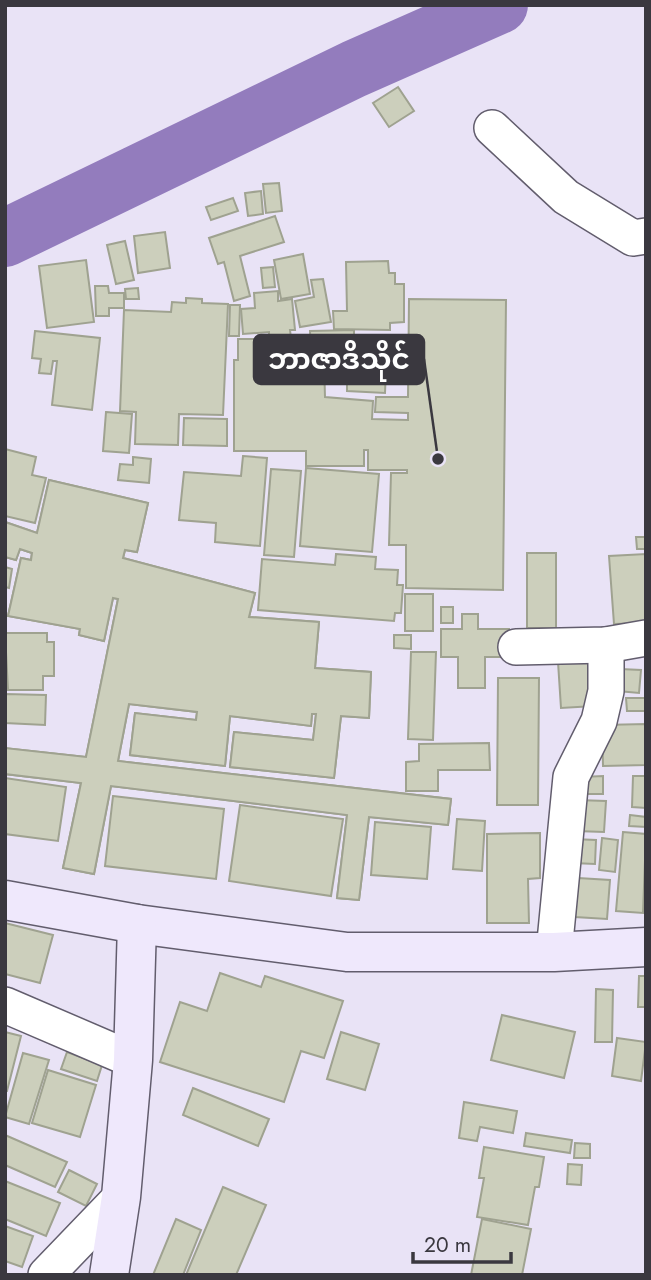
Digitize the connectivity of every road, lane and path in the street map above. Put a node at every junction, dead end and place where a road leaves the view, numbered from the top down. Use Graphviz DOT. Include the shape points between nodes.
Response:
graph roads {
  1 [pos="492,128"];
  2 [pos="646,236"];
  3 [pos="646,638"];
  4 [pos="606,645"];
  5 [pos="516,647"];
  6 [pos="5,900"];
  7 [pos="137,924"];
  8 [pos="646,947"];
  9 [pos="554,952"];
  10 [pos="5,1005"];
  11 [pos="133,1060"];
  12 [pos="121,1198"];
  13 [pos="46,1275"];
  14 [pos="109,1275"];
  1 -- 2 [label="street" via="566,197 633,238"];
  3 -- 4 [label="street"];
  4 -- 5 [label="street"];
  4 -- 9 [label="street" via="606,691 598,721 572,777"];
  6 -- 7 [label="street"];
  7 -- 9 [label="street" via="347,952"];
  7 -- 11 [label="street"];
  8 -- 9 [label="street"];
  10 -- 11 [label="street"];
  11 -- 12 [label="street"];
  12 -- 13 [label="street"];
  12 -- 14 [label="street"];
}
